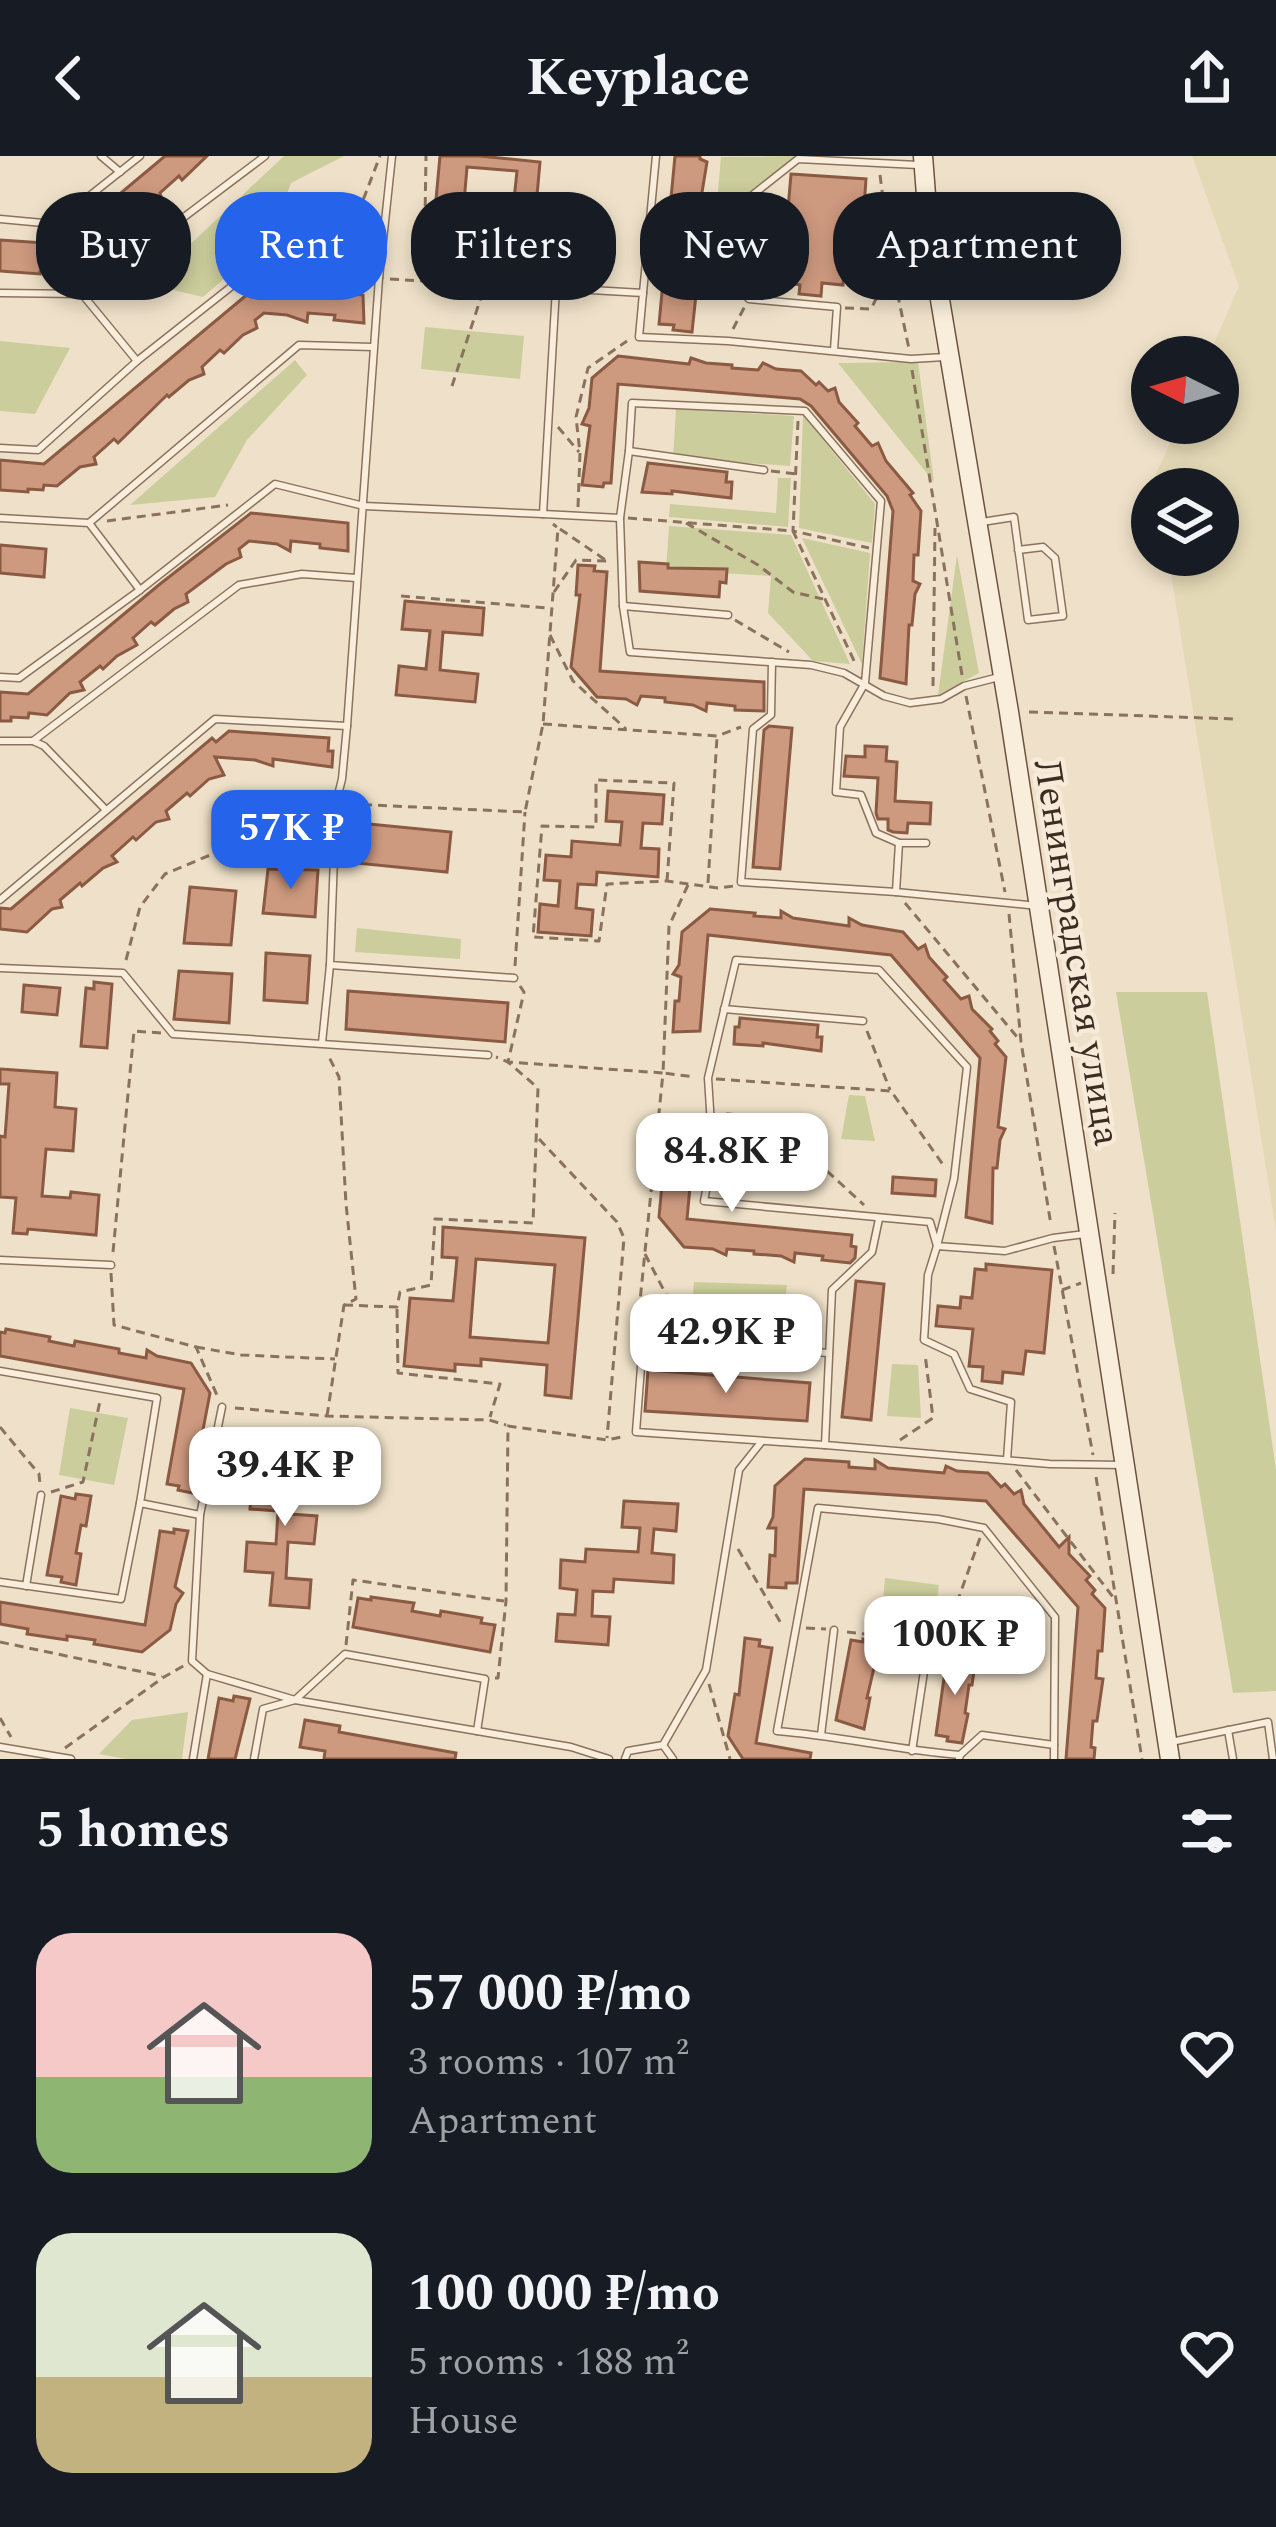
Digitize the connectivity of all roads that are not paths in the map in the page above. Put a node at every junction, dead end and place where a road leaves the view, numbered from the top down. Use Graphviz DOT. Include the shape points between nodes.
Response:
graph roads {
  1 [pos="101,156"];
  2 [pos="140,156"];
  3 [pos="265,156"];
  4 [pos="392,156"];
  5 [pos="656,156"];
  6 [pos="922,161"];
  7 [pos="120,172"];
  8 [pos="653,192"];
  9 [pos="387,203"];
  10 [pos="191,212"];
  11 [pos="0,219"];
  12 [pos="0,292"];
  13 [pos="36,293"];
  14 [pos="640,293"];
  15 [pos="215,299"];
  16 [pos="87,300"];
  17 [pos="377,300"];
  18 [pos="642,300"];
  19 [pos="374,347"];
  20 [pos="834,350"];
  21 [pos="948,357"];
  22 [pos="137,361"];
  23 [pos="0,448"];
  24 [pos="629,451"];
  25 [pos="764,470"];
  26 [pos="364,506"];
  27 [pos="543,514"];
  28 [pos="0,518"];
  29 [pos="620,518"];
  30 [pos="978,523"];
  31 [pos="89,524"];
  32 [pos="1018,550"];
  33 [pos="356,578"];
  34 [pos="140,590"];
  35 [pos="623,606"];
  36 [pos="728,615"];
  37 [pos="772,662"];
  38 [pos="0,676"];
  39 [pos="1002,676"];
  40 [pos="865,683"];
  41 [pos="346,726"];
  42 [pos="0,741"];
  43 [pos="33,741"];
  44 [pos="106,810"];
  45 [pos="899,842"];
  46 [pos="926,843"];
  47 [pos="896,892"];
  48 [pos="0,900"];
  49 [pos="1038,906"];
  50 [pos="330,965"];
  51 [pos="0,968"];
  52 [pos="514,978"];
  53 [pos="724,1009"];
  54 [pos="863,1021"];
  55 [pos="322,1043"];
  56 [pos="488,1055"];
  57 [pos="712,1156"];
  58 [pos="821,1165"];
  59 [pos="879,1219"];
  60 [pos="1088,1234"];
  61 [pos="937,1246"];
  62 [pos="0,1260"];
  63 [pos="111,1265"];
  64 [pos="829,1353"];
  65 [pos="0,1371"];
  66 [pos="222,1407"];
  67 [pos="762,1441"];
  68 [pos="825,1444"];
  69 [pos="1007,1460"];
  70 [pos="1125,1465"];
  71 [pos="41,1495"];
  72 [pos="140,1503"];
  73 [pos="200,1515"];
  74 [pos="0,1582"];
  75 [pos="26,1586"];
  76 [pos="834,1630"];
  77 [pos="926,1658"];
  78 [pos="207,1673"];
  79 [pos="295,1700"];
  80 [pos="1228,1730"];
  81 [pos="477,1731"];
  82 [pos="821,1735"];
  83 [pos="1054,1744"];
  84 [pos="663,1745"];
  85 [pos="0,1747"];
  86 [pos="912,1751"];
  87 [pos="1169,1751"];
  88 [pos="18,1755"];
  89 [pos="960,1757"];
  90 [pos="71,1759"];
  91 [pos="193,1759"];
  92 [pos="254,1759"];
  93 [pos="609,1759"];
  94 [pos="625,1759"];
  95 [pos="673,1759"];
  96 [pos="1054,1759"];
  97 [pos="1233,1759"];
  98 [pos="1273,1759"];
  1 -- 7 [label="lane"];
  2 -- 7 [label="lane"];
  3 -- 10 [label="lane"];
  4 -- 9 [label="lane"];
  5 -- 8 [label="lane"];
  6 -- 20 [label="lane" via="798,159 745,201 736,284 748,299 837,307"];
  6 -- 21 [label="street, Ленинградская улица"];
  7 -- 11 [label="lane" via="54,224"];
  12 -- 13 [label="lane"];
  14 -- 27 [label="lane" via="556,288"];
  15 -- 22 [label="lane"];
  16 -- 22 [label="lane"];
  17 -- 19 [label="lane"];
  18 -- 20 [label="lane" via="639,337"];
  19 -- 26 [label="lane"];
  19 -- 31 [label="lane" via="298,345"];
  20 -- 21 [label="lane"];
  21 -- 30 [label="street, Ленинградская улица"];
  22 -- 23 [label="lane" via="38,450"];
  24 -- 25 [label="lane"];
  24 -- 29 [label="lane"];
  24 -- 40 [label="lane" via="632,403 805,411 881,501"];
  26 -- 27 [label="lane"];
  26 -- 33 [label="lane"];
  26 -- 34 [label="lane" via="275,484"];
  27 -- 29 [label="lane"];
  28 -- 31 [label="lane"];
  29 -- 35 [label="lane"];
  30 -- 32 [label="lane" via="1014,517"];
  30 -- 39 [label="street, Ленинградская улица"];
  31 -- 34 [label="lane"];
  32 -- 32 [label="lane" via="1028,620 1063,616 1055,558 1043,547"];
  33 -- 41 [label="lane"];
  33 -- 43 [label="lane" via="302,574 239,585"];
  34 -- 38 [label="lane" via="19,678"];
  35 -- 36 [label="lane"];
  35 -- 37 [label="lane" via="630,652"];
  37 -- 40 [label="lane"];
  37 -- 47 [label="lane" via="770,716 753,729 741,882"];
  39 -- 40 [label="lane" via="910,703"];
  39 -- 49 [label="street, Ленинградская улица"];
  40 -- 45 [label="lane" via="840,728 836,792 861,795 876,833"];
  41 -- 44 [label="lane" via="215,719"];
  41 -- 50 [label="lane"];
  42 -- 43 [label="lane"];
  43 -- 44 [label="lane"];
  44 -- 48 [label="lane"];
  45 -- 46 [label="lane"];
  45 -- 47 [label="lane"];
  47 -- 49 [label="lane"];
  49 -- 60 [label="street, Ленинградская улица"];
  50 -- 52 [label="lane"];
  50 -- 55 [label="lane"];
  51 -- 55 [label="lane" via="123,973 173,1034"];
  53 -- 54 [label="lane"];
  53 -- 57 [label="lane" via="707,1078"];
  53 -- 61 [label="lane" via="736,960 879,970 967,1067"];
  55 -- 56 [label="lane"];
  57 -- 58 [label="lane"];
  57 -- 59 [label="lane" via="704,1201"];
  59 -- 61 [label="lane" via="930,1222"];
  59 -- 64 [label="lane" via="872,1252 832,1290"];
  60 -- 61 [label="lane" via="1004,1251"];
  60 -- 70 [label="street, Ленинградская улица"];
  61 -- 69 [label="lane" via="924,1340 954,1354 970,1389 1010,1402"];
  62 -- 63 [label="lane"];
  64 -- 67 [label="lane" via="643,1341 636,1432"];
  64 -- 68 [label="lane"];
  65 -- 72 [label="lane" via="157,1398"];
  66 -- 73 [label="lane"];
  67 -- 68 [label="lane"];
  67 -- 84 [label="lane" via="739,1470 706,1670"];
  68 -- 69 [label="lane"];
  69 -- 70 [label="lane"];
  70 -- 87 [label="street, Ленинградская улица"];
  71 -- 75 [label="lane"];
  72 -- 73 [label="lane"];
  72 -- 75 [label="lane" via="121,1599"];
  73 -- 78 [label="lane" via="192,1661"];
  74 -- 75 [label="lane"];
  76 -- 82 [label="lane"];
  77 -- 86 [label="lane"];
  78 -- 79 [label="lane"];
  78 -- 91 [label="lane"];
  79 -- 81 [label="lane"];
  79 -- 81 [label="lane" via="345,1654 484,1679"];
  79 -- 92 [label="lane" via="263,1709"];
  80 -- 87 [label="lane"];
  80 -- 97 [label="lane"];
  80 -- 98 [label="lane" via="1268,1722"];
  81 -- 93 [label="lane"];
  82 -- 83 [label="lane" via="777,1731 818,1508 984,1528 1055,1617"];
  82 -- 86 [label="lane"];
  83 -- 89 [label="lane" via="982,1735"];
  83 -- 96 [label="lane"];
  84 -- 94 [label="lane" via="628,1751"];
  84 -- 95 [label="lane"];
  85 -- 88 [label="lane"];
  86 -- 89 [label="lane"];
  88 -- 90 [label="lane"];
}
